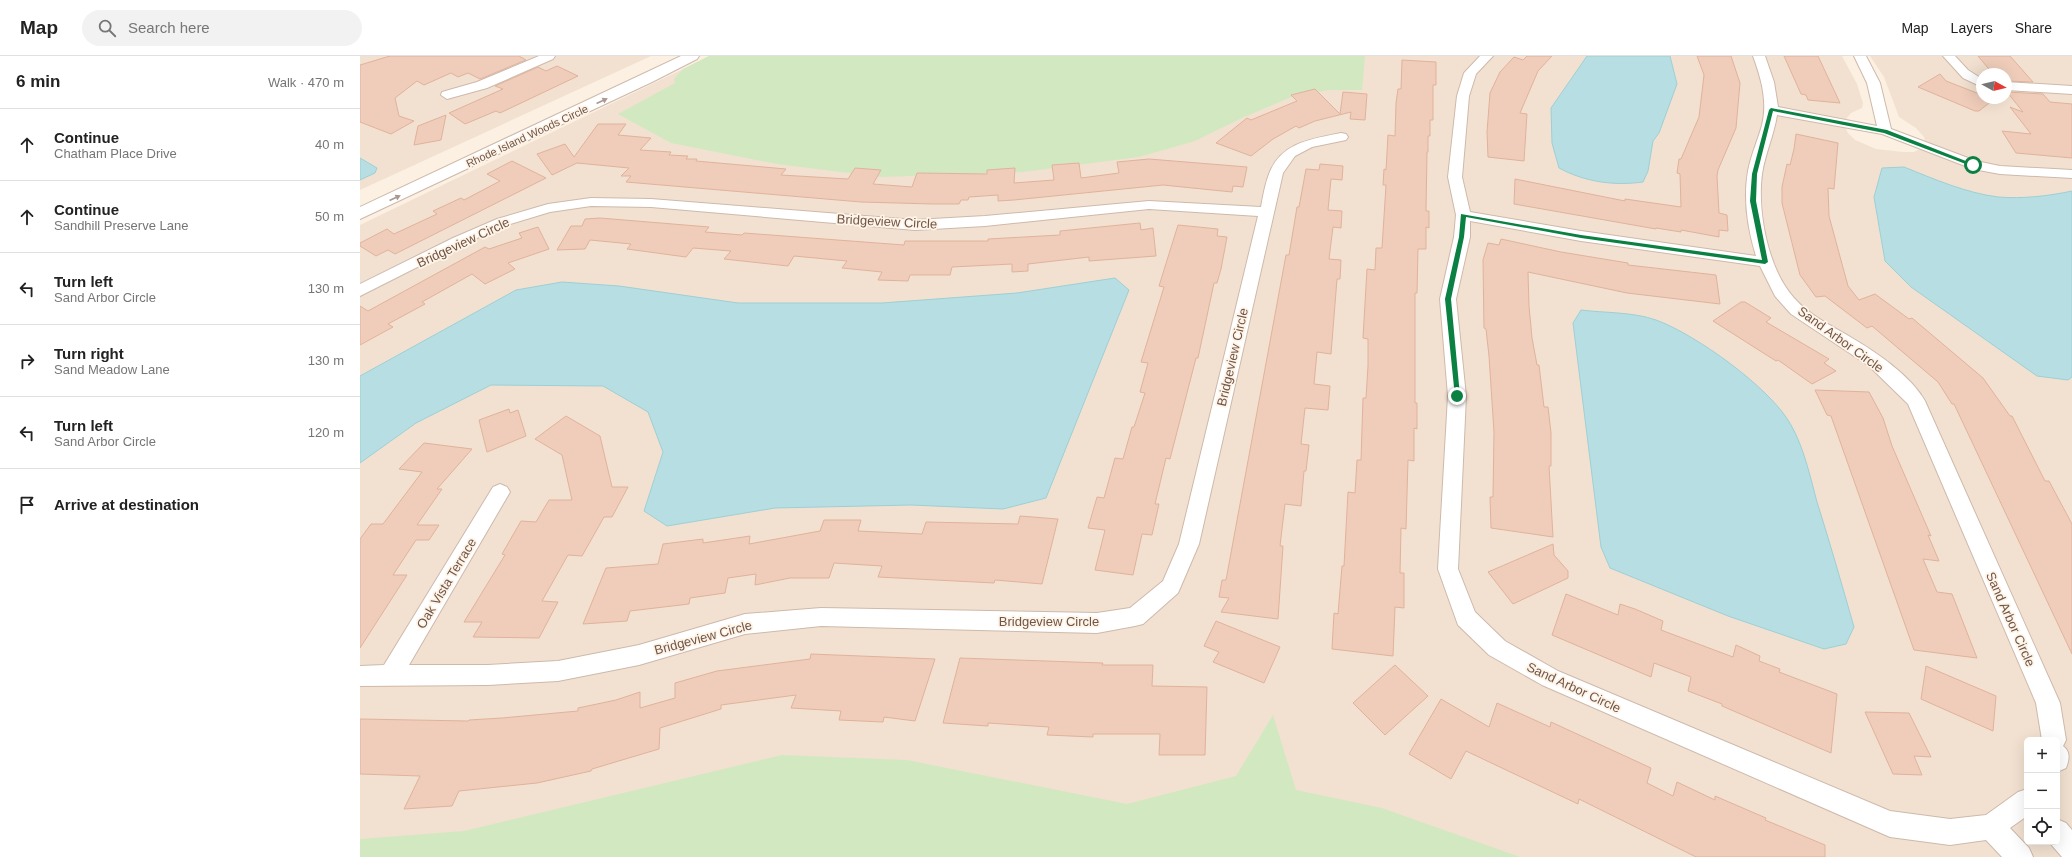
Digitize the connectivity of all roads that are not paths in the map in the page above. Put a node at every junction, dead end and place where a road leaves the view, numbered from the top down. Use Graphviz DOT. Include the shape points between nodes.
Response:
graph roads {
  1 [pos="549,56"];
  2 [pos="666,56"];
  3 [pos="692,56"];
  4 [pos="1487,56"];
  5 [pos="1759,56"];
  6 [pos="1860,56"];
  7 [pos="1949,56"];
  8 [pos="1976,80"];
  9 [pos="2012,86"];
  10 [pos="2072,90"];
  11 [pos="447,95"];
  12 [pos="1771,110"];
  13 [pos="1885,131"];
  14 [pos="1341,137"];
  15 [pos="2072,174"];
  16 [pos="360,199"];
  17 [pos="1265,212"];
  18 [pos="360,214"];
  19 [pos="1463,215"];
  20 [pos="1765,262"];
  21 [pos="362,288"];
  22 [pos="500,492"];
  23 [pos="391,675"];
  24 [pos="360,676"];
  25 [pos="2054,737"];
  26 [pos="2024,803"];
  27 [pos="1991,827"];
  28 [pos="2060,835"];
  29 [pos="2072,849"];
  30 [pos="2020,857"];
  1 -- 11 [label="street" via="474,88"];
  2 -- 16 [label="street, Rhode Island Woods Circle"];
  18 -- 3 [label="street, Rhode Island Woods Circle, one-way" via="640,83"];
  4 -- 19 [label="street, Sand Arbor Circle" via="1470,73 1463,96 1455,177"];
  5 -- 12 [label="street, Sand Arbor Circle" via="1767,77"];
  6 -- 13 [label="street" via="1877,92"];
  7 -- 8 [label="street" via="1961,71"];
  9 -- 10 [label="street"];
  12 -- 13 [label="street"];
  12 -- 20 [label="street, Sand Arbor Circle" via="1755,174 1753,201"];
  13 -- 15 [label="street" via="1973,165 2000,170"];
  14 -- 17 [label="street" via="1308,144 1290,153 1276,173"];
  17 -- 21 [label="street, Bridgeview Circle" via="1149,205 916,225 651,203 591,202 548,208 502,222"];
  17 -- 23 [label="street, Bridgeview Circle" via="1189,544 1171,587 1135,617 1097,623 821,617 745,624 639,655 558,671 488,675"];
  19 -- 20 [label="street" via="1581,236"];
  19 -- 27 [label="street, Sand Arbor Circle" via="1462,237 1448,299 1457,396 1448,569 1466,618 1497,648 1550,678 1890,824 1950,832"];
  20 -- 25 [label="street, Sand Arbor Circle" via="1782,293 1804,316 1861,352 1901,384 1916,401 2048,704"];
  22 -- 23 [label="street, Oak Vista Terrace"];
  23 -- 24 [label="street, Bridgeview Circle"];
  26 -- 27 [label="street, Sand Arbor Circle"];
  27 -- 30 [label="street"];
  28 -- 29 [label="street"];
}
